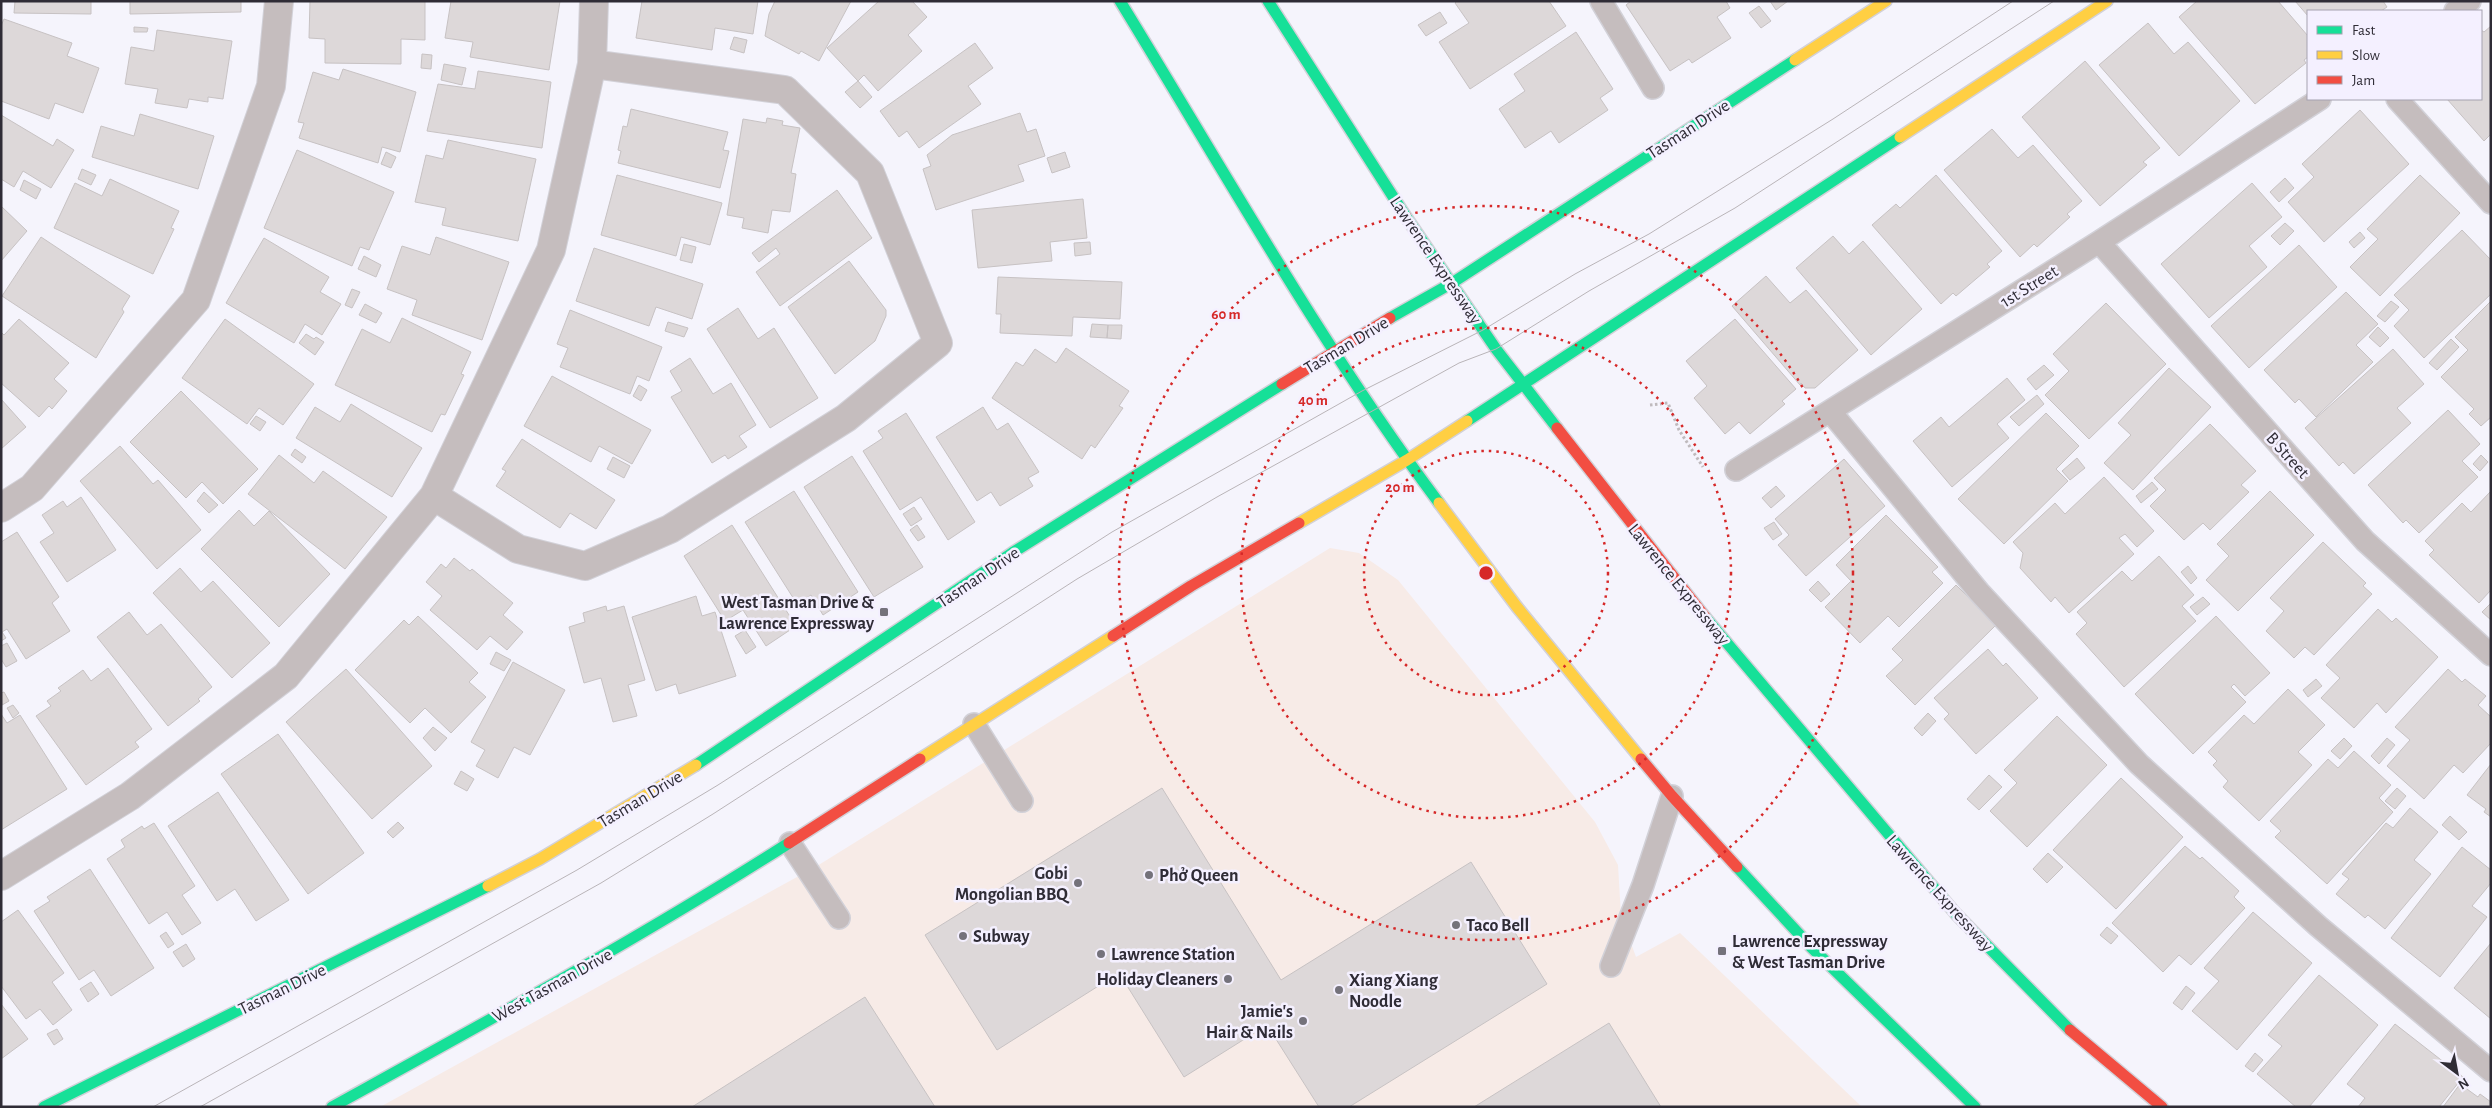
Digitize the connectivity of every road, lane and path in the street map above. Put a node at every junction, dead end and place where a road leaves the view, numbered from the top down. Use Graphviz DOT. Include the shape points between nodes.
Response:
graph roads {
  1 [pos="279,1"];
  2 [pos="594,1"];
  3 [pos="1120,1"];
  4 [pos="1268,1"];
  5 [pos="1601,1"];
  6 [pos="1886,1"];
  7 [pos="2107,1"];
  8 [pos="2470,1"];
  9 [pos="2456,10"];
  10 [pos="592,64"];
  11 [pos="1653,88"];
  12 [pos="2318,100"];
  13 [pos="2398,100"];
  14 [pos="2491,204"];
  15 [pos="2099,242"];
  16 [pos="1452,284"];
  17 [pos="1334,351"];
  18 [pos="1523,385"];
  19 [pos="1650,404"];
  20 [pos="1830,411"];
  21 [pos="1407,460"];
  22 [pos="1704,468"];
  23 [pos="1736,470"];
  24 [pos="434,496"];
  25 [pos="1,508"];
  26 [pos="2491,655"];
  27 [pos="974,724"];
  28 [pos="1672,796"];
  29 [pos="1022,801"];
  30 [pos="790,843"];
  31 [pos="1,876"];
  32 [pos="839,918"];
  33 [pos="1611,966"];
  34 [pos="2491,1071"];
  35 [pos="44,1107"];
  36 [pos="332,1107"];
  37 [pos="1975,1107"];
  38 [pos="2162,1107"];
  1 -- 25 [label="street" via="271,86 196,300 32,488"];
  2 -- 10 [label="street"];
  3 -- 17 [label="main road"];
  4 -- 16 [label="main road, Lawrence Expressway"];
  5 -- 11 [label="lane"];
  6 -- 16 [label="main road, Tasman Drive"];
  7 -- 18 [label="main road"];
  8 -- 9 [label="lane"];
  10 -- 24 [label="street" via="551,250"];
  10 -- 24 [label="street" via="784,90 870,172 938,343 846,418 670,530 585,566 518,549"];
  12 -- 15 [label="lane, 1st Street"];
  13 -- 14 [label="lane"];
  15 -- 20 [label="lane, 1st Street"];
  15 -- 26 [label="lane, B Street" via="2365,541"];
  16 -- 17 [label="main road, Tasman Drive"];
  16 -- 18 [label="main road, Lawrence Expressway"];
  17 -- 21 [label="main road"];
  17 -- 35 [label="main road, Tasman Drive" via="1012,553 730,744 540,859"];
  18 -- 21 [label="main road"];
  18 -- 38 [label="main road, Lawrence Expressway" via="1724,640 1956,914 2073,1033"];
  19 -- 22 [label="path" via="1668,403 1679,430"];
  20 -- 23 [label="lane, 1st Street"];
  20 -- 34 [label="lane" via="1979,592 2139,764 2318,926"];
  21 -- 27 [label="main road" via="1191,586"];
  21 -- 28 [label="main road" via="1516,607"];
  24 -- 31 [label="street" via="286,676 130,796"];
  27 -- 29 [label="lane"];
  27 -- 30 [label="main road"];
  28 -- 33 [label="lane"];
  28 -- 37 [label="main road" via="1811,947"];
  30 -- 32 [label="lane"];
  30 -- 36 [label="main road, West Tasman Drive" via="591,964"];
}
